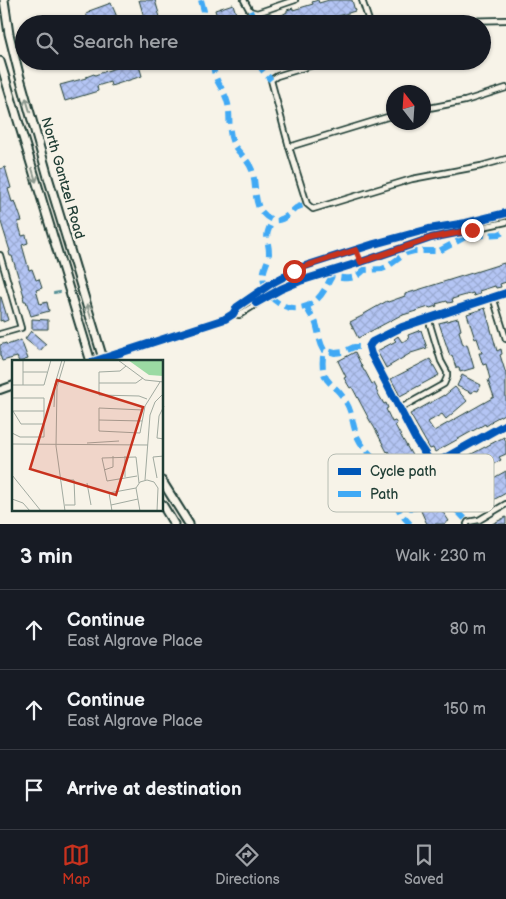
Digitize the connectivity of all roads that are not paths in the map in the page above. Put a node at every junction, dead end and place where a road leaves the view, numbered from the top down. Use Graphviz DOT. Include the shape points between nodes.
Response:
graph roads {
  1 [pos="4,0"];
  2 [pos="244,0"];
  3 [pos="295,0"];
  4 [pos="362,0"];
  5 [pos="367,15"];
  6 [pos="491,20"];
  7 [pos="506,20"];
  8 [pos="15,58"];
  9 [pos="0,61"];
  10 [pos="18,70"];
  11 [pos="297,70"];
  12 [pos="506,88"];
  13 [pos="431,108"];
  14 [pos="386,117"];
  15 [pos="289,146"];
  16 [pos="506,159"];
  17 [pos="506,213"];
  18 [pos="506,222"];
  19 [pos="356,250"];
  20 [pos="0,257"];
  21 [pos="361,262"];
  22 [pos="506,294"];
  23 [pos="493,297"];
  24 [pos="232,314"];
  25 [pos="428,318"];
  26 [pos="0,334"];
  27 [pos="506,339"];
  28 [pos="98,360"];
  29 [pos="12,386"];
  30 [pos="0,390"];
  31 [pos="399,409"];
  32 [pos="506,424"];
  33 [pos="425,454"];
  34 [pos="452,454"];
  35 [pos="164,484"];
  36 [pos="506,504"];
  37 [pos="164,507"];
  38 [pos="494,511"];
  39 [pos="492,512"];
  40 [pos="468,523"];
  41 [pos="174,524"];
  42 [pos="189,524"];
  8 -- 1 [label="main road, North Gantzel Road, one-way"];
  2 -- 3 [label="street" via="250,11 257,13"];
  4 -- 5 [label="street"];
  6 -- 7 [label="street"];
  9 -- 28 [label="main road, North Gantzel Road, one-way"];
  28 -- 10 [label="main road, North Gantzel Road, one-way"];
  11 -- 15 [label="street" via="271,80"];
  12 -- 13 [label="street"];
  14 -- 15 [label="street"];
  15 -- 16 [label="street" via="307,204 313,209 412,179"];
  17 -- 19 [label="street" via="429,229"];
  18 -- 21 [label="street" via="431,238"];
  19 -- 21 [label="street"];
  19 -- 24 [label="street" via="302,267 282,277 237,307"];
  20 -- 26 [label="street" via="21,328"];
  21 -- 24 [label="street" via="289,285 239,315"];
  22 -- 23 [label="street"];
  23 -- 25 [label="street"];
  23 -- 27 [label="street"];
  24 -- 28 [label="street"];
  25 -- 31 [label="street" via="448,377 444,384"];
  25 -- 31 [label="street" via="384,335 372,342 369,348"];
  29 -- 30 [label="street"];
  31 -- 33 [label="street"];
  32 -- 34 [label="street"];
  35 -- 42 [label="main road"];
  36 -- 38 [label="street"];
  37 -- 41 [label="main road"];
  39 -- 40 [label="street"];
}
